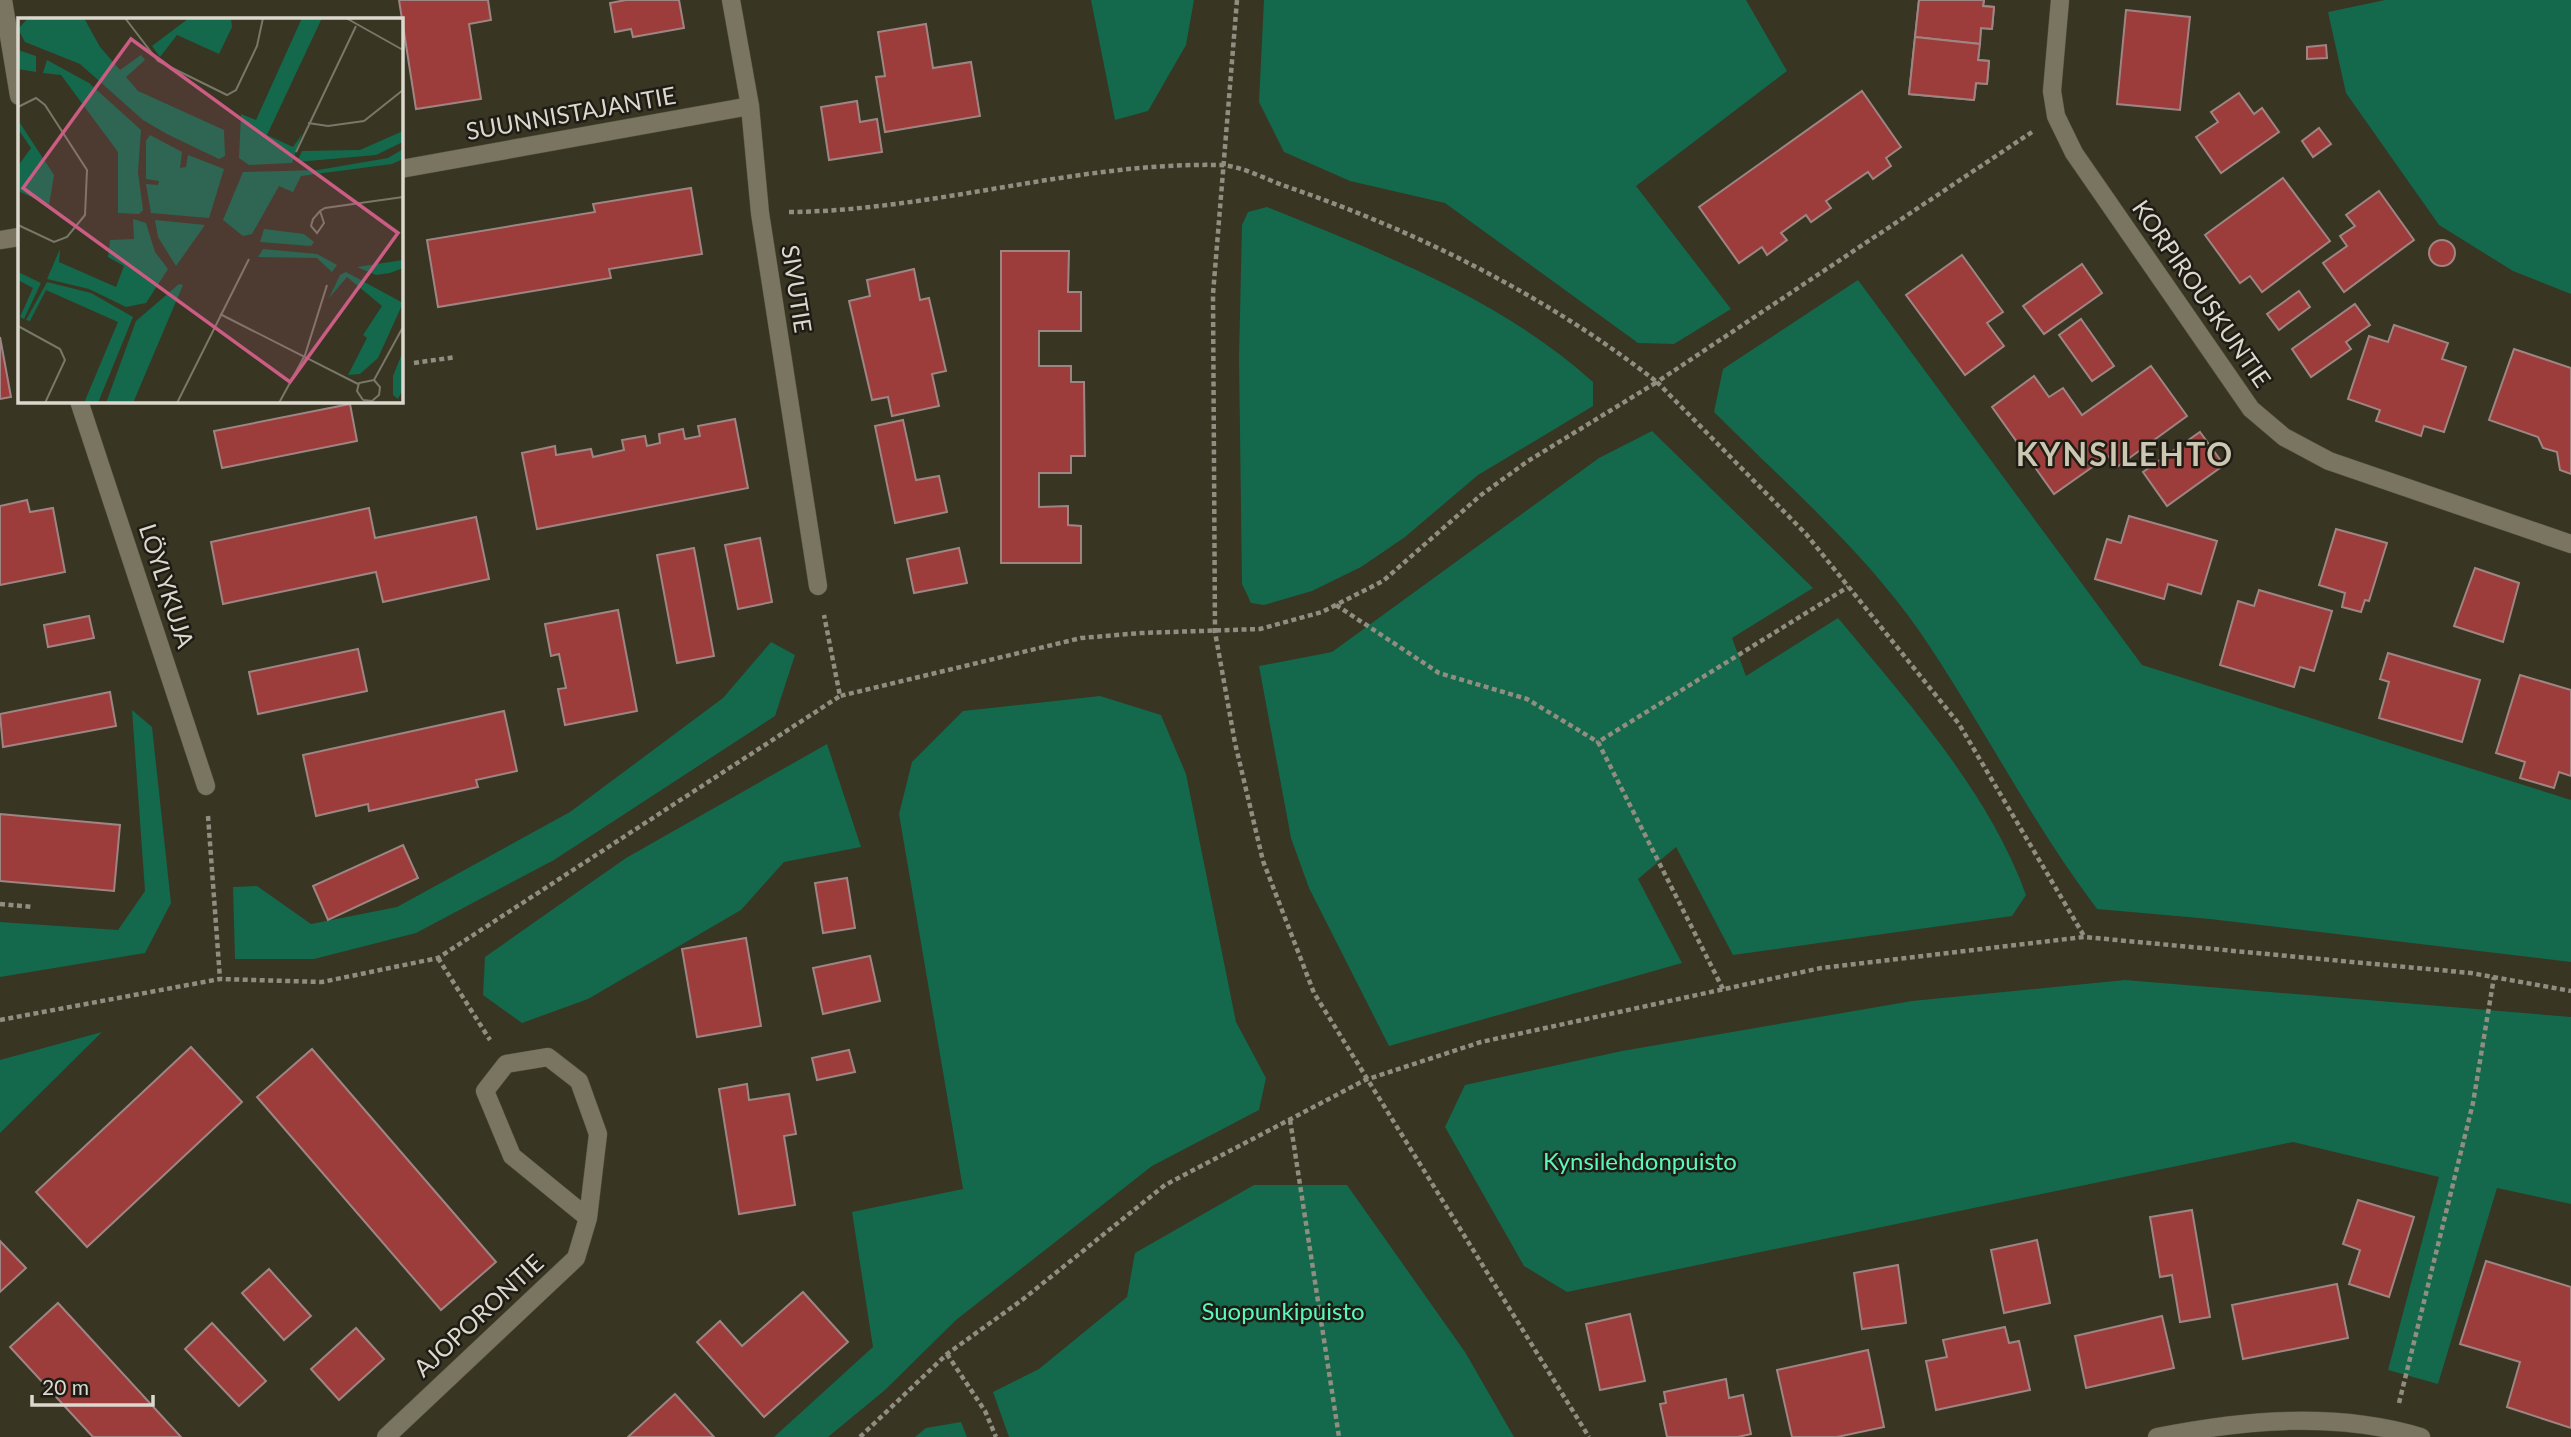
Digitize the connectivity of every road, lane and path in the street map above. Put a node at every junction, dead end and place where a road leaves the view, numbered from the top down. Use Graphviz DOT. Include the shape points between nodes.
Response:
graph roads {
  1 [pos="3,0"];
  2 [pos="731,0"];
  3 [pos="1237,0"];
  4 [pos="2060,0"];
  5 [pos="18,90"];
  6 [pos="750,106"];
  7 [pos="2056,116"];
  8 [pos="1224,165"];
  9 [pos="402,169"];
  10 [pos="760,213"];
  11 [pos="18,237"];
  12 [pos="0,240"];
  13 [pos="456,357"];
  14 [pos="414,363"];
  15 [pos="1657,382"];
  16 [pos="79,402"];
  17 [pos="2571,544"];
  18 [pos="818,586"];
  19 [pos="1848,587"];
  20 [pos="1336,605"];
  21 [pos="1215,632"];
  22 [pos="840,696"];
  23 [pos="1598,742"];
  24 [pos="206,786"];
  25 [pos="0,904"];
  26 [pos="33,907"];
  27 [pos="2084,937"];
  28 [pos="438,957"];
  29 [pos="2494,977"];
  30 [pos="220,979"];
  31 [pos="1723,989"];
  32 [pos="2571,991"];
  33 [pos="0,1020"];
  34 [pos="506,1064"];
  35 [pos="1365,1080"];
  36 [pos="1290,1120"];
  37 [pos="588,1218"];
  38 [pos="947,1354"];
  39 [pos="2393,1429"];
  40 [pos="386,1437"];
  41 [pos="860,1437"];
  42 [pos="996,1437"];
  43 [pos="1339,1437"];
  44 [pos="1589,1437"];
  45 [pos="2157,1437"];
  46 [pos="2421,1437"];
  1 -- 5 [label="street"];
  2 -- 6 [label="street, SIVUTIE"];
  3 -- 8 [label="path"];
  4 -- 7 [label="street, KORPIROUSKUNTIE" via="2052,92"];
  6 -- 9 [label="street, SUUNNISTAJANTIE"];
  6 -- 10 [label="street, SIVUTIE"];
  7 -- 15 [label="path"];
  7 -- 17 [label="street, KORPIROUSKUNTIE" via="2074,153 2250,409 2284,437 2329,461"];
  8 -- 10 [label="path" via="1110,173 860,208"];
  8 -- 15 [label="path" via="1353,209 1508,285 1607,343"];
  8 -- 21 [label="path" via="1213,294"];
  10 -- 18 [label="street, SIVUTIE"];
  11 -- 12 [label="street"];
  13 -- 14 [label="path"];
  15 -- 19 [label="path" via="1806,534"];
  15 -- 20 [label="path" via="1528,461 1481,495 1383,581"];
  16 -- 24 [label="street, LÖYLYKUJA"];
  18 -- 22 [label="path"];
  19 -- 23 [label="path"];
  19 -- 27 [label="path" via="1959,724"];
  20 -- 21 [label="path" via="1260,629"];
  20 -- 23 [label="path" via="1439,673 1527,699"];
  21 -- 22 [label="path" via="1082,638"];
  21 -- 35 [label="path" via="1263,861 1314,993"];
  22 -- 28 [label="path"];
  23 -- 31 [label="path"];
  24 -- 30 [label="path"];
  25 -- 26 [label="path"];
  27 -- 29 [label="path"];
  27 -- 31 [label="path" via="1821,968"];
  28 -- 30 [label="path" via="322,982"];
  28 -- 34 [label="path"];
  29 -- 32 [label="path"];
  29 -- 39 [label="path" via="2473,1103"];
  30 -- 33 [label="path"];
  31 -- 35 [label="path" via="1481,1042"];
  34 -- 37 [label="street" via="485,1091 512,1156"];
  34 -- 37 [label="street, AJOPORONTIE" via="548,1057 579,1081 598,1134"];
  35 -- 36 [label="path"];
  35 -- 44 [label="path"];
  36 -- 38 [label="path" via="1165,1185"];
  36 -- 43 [label="path"];
  37 -- 40 [label="street, AJOPORONTIE" via="576,1258"];
  38 -- 41 [label="path"];
  38 -- 42 [label="path" via="985,1411"];
  39 -- 45 [label="street" via="2305,1420 2214,1426"];
  39 -- 46 [label="street"];
}
